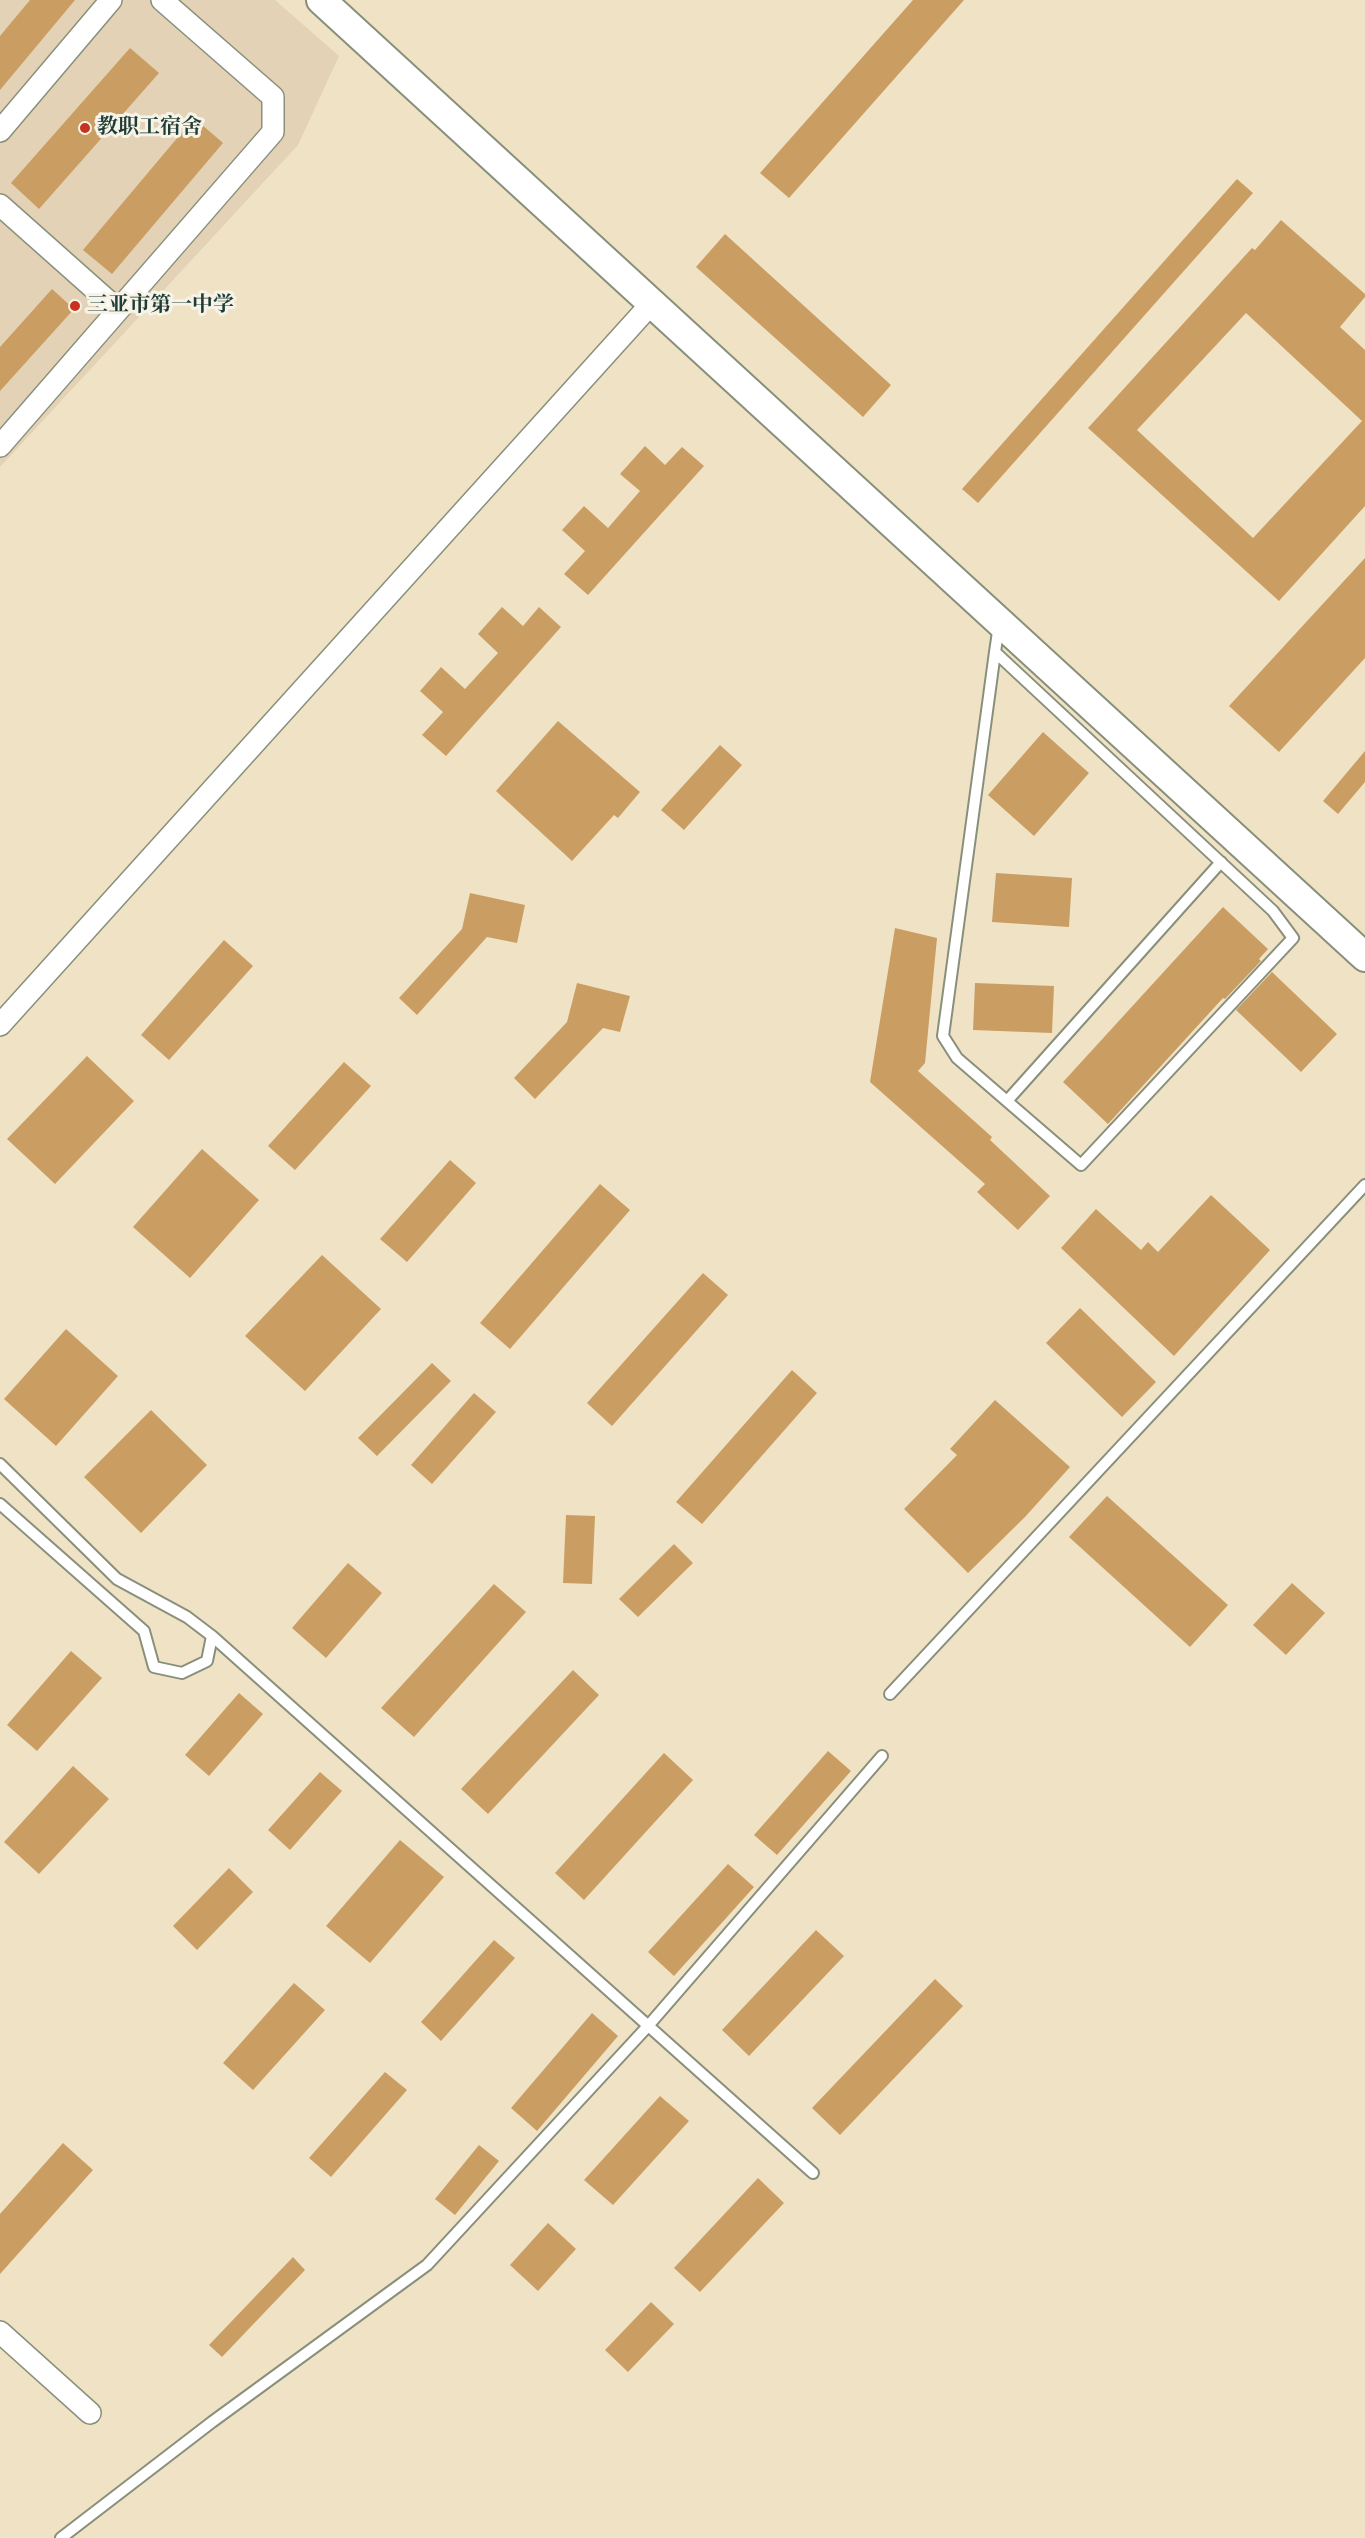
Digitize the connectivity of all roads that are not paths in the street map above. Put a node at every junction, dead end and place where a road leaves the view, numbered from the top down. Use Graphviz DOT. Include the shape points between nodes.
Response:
graph roads {
  1 [pos="111,0"];
  2 [pos="162,0"];
  3 [pos="321,0"];
  4 [pos="0,131"];
  5 [pos="0,205"];
  6 [pos="651,304"];
  7 [pos="117,309"];
  8 [pos="0,446"];
  9 [pos="999,622"];
  10 [pos="995,652"];
  11 [pos="1221,862"];
  12 [pos="1365,957"];
  13 [pos="0,1025"];
  14 [pos="1007,1101"];
  15 [pos="1365,1185"];
  16 [pos="0,1464"];
  17 [pos="0,1504"];
  18 [pos="212,1636"];
  19 [pos="890,1694"];
  20 [pos="882,1756"];
  21 [pos="648,2026"];
  22 [pos="813,2173"];
  23 [pos="0,2332"];
  24 [pos="90,2413"];
  25 [pos="61,2538"];
  1 -- 4 [label="street"];
  2 -- 7 [label="street" via="273,97 273,132"];
  3 -- 6 [label="street"];
  5 -- 7 [label="street"];
  6 -- 9 [label="street"];
  6 -- 13 [label="street"];
  7 -- 8 [label="street"];
  9 -- 10 [label="lane"];
  9 -- 12 [label="street"];
  10 -- 11 [label="lane"];
  10 -- 14 [label="lane" via="944,1036 957,1058"];
  11 -- 14 [label="lane"];
  11 -- 14 [label="lane" via="1273,910 1293,938 1081,1165"];
  15 -- 19 [label="lane"];
  16 -- 18 [label="lane" via="117,1579 187,1617"];
  17 -- 18 [label="lane" via="144,1631 154,1667 182,1673 207,1661"];
  18 -- 21 [label="lane"];
  20 -- 21 [label="lane"];
  21 -- 22 [label="lane"];
  21 -- 25 [label="lane" via="427,2265"];
  23 -- 24 [label="street"];
}
